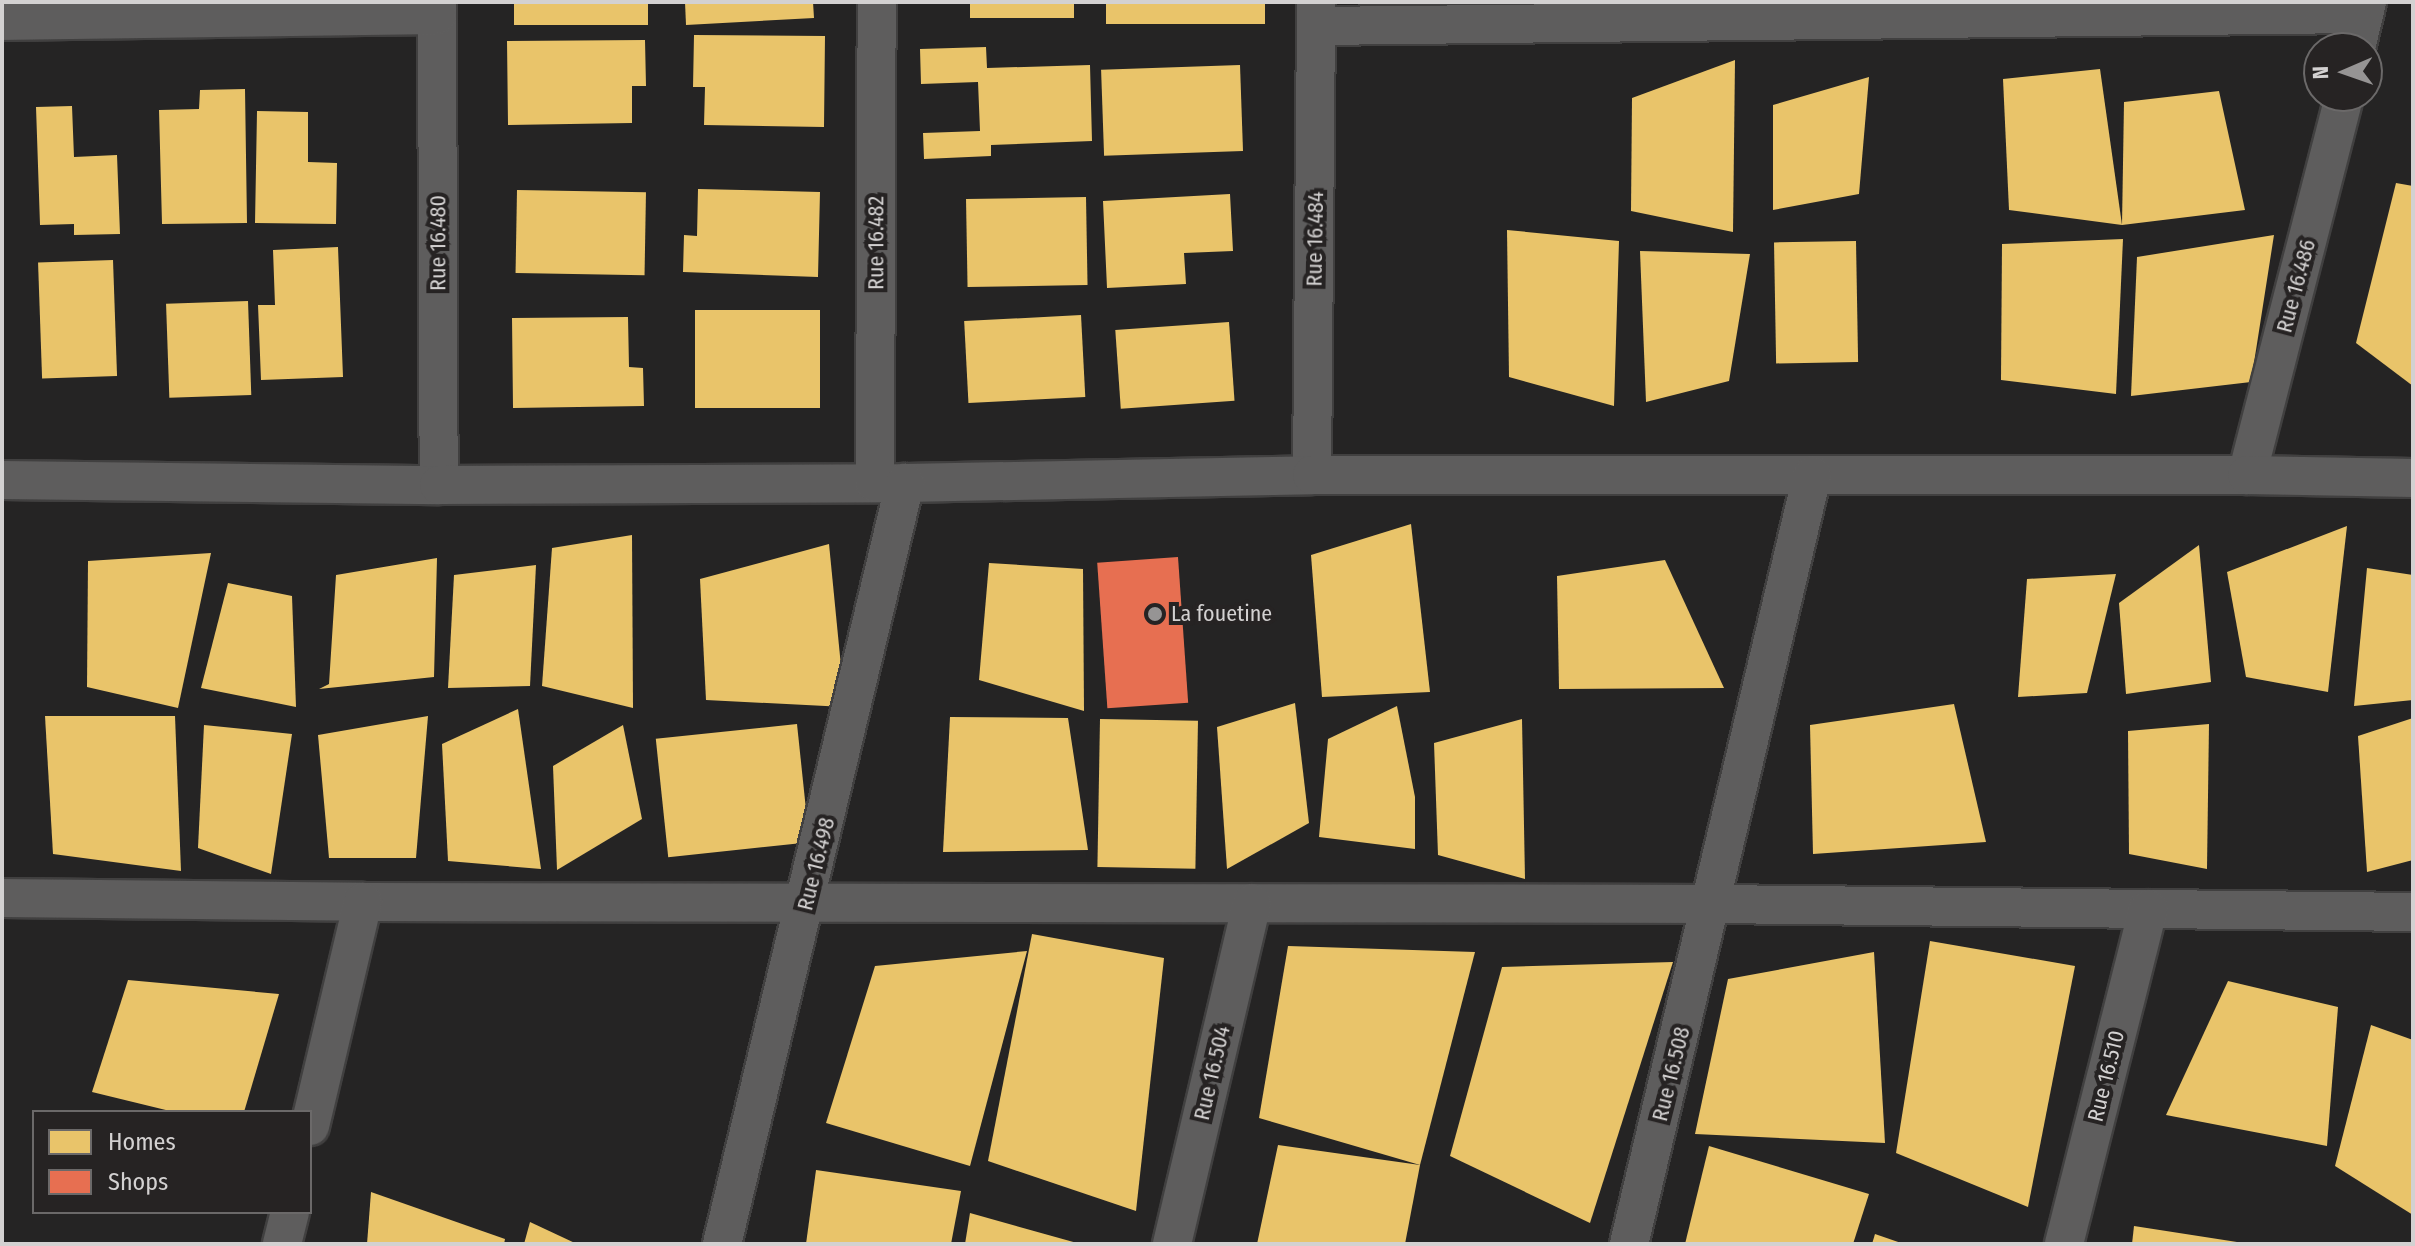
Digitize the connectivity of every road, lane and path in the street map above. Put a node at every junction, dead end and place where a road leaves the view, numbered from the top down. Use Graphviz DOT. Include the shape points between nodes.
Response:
graph roads {
  1 [pos="877,2"];
  2 [pos="437,8"];
  3 [pos="1317,14"];
  4 [pos="2,21"];
  5 [pos="2362,21"];
  6 [pos="2340,112"];
  7 [pos="1312,475"];
  8 [pos="2247,475"];
  9 [pos="1812,476"];
  10 [pos="2413,478"];
  11 [pos="890,483"];
  12 [pos="439,485"];
  13 [pos="4,488"];
  14 [pos="2,898"];
  15 [pos="363,902"];
  16 [pos="806,903"];
  17 [pos="1252,903"];
  18 [pos="1712,904"];
  19 [pos="2148,909"];
  20 [pos="2413,912"];
  21 [pos="312,1118"];
  22 [pos="290,1214"];
  23 [pos="282,1244"];
  24 [pos="722,1244"];
  25 [pos="1172,1244"];
  26 [pos="1629,1244"];
  27 [pos="2064,1244"];
  1 -- 11 [label="street, Rue 16.482"];
  2 -- 4 [label="street"];
  2 -- 12 [label="street, Rue 16.480"];
  3 -- 5 [label="street"];
  3 -- 7 [label="street, Rue 16.484"];
  6 -- 8 [label="street, Rue 16.486"];
  7 -- 9 [label="street"];
  7 -- 11 [label="street"];
  8 -- 9 [label="street"];
  8 -- 10 [label="street"];
  9 -- 18 [label="street, Rue 16.508"];
  11 -- 12 [label="street"];
  11 -- 16 [label="street, Rue 16.498"];
  12 -- 13 [label="street"];
  14 -- 15 [label="street"];
  15 -- 16 [label="street"];
  15 -- 21 [label="street"];
  16 -- 17 [label="street"];
  16 -- 24 [label="street, Rue 16.498"];
  17 -- 18 [label="street"];
  17 -- 25 [label="street, Rue 16.504"];
  18 -- 19 [label="street"];
  18 -- 26 [label="street, Rue 16.508"];
  19 -- 20 [label="street"];
  19 -- 27 [label="street, Rue 16.510"];
  22 -- 23 [label="street"];
}
